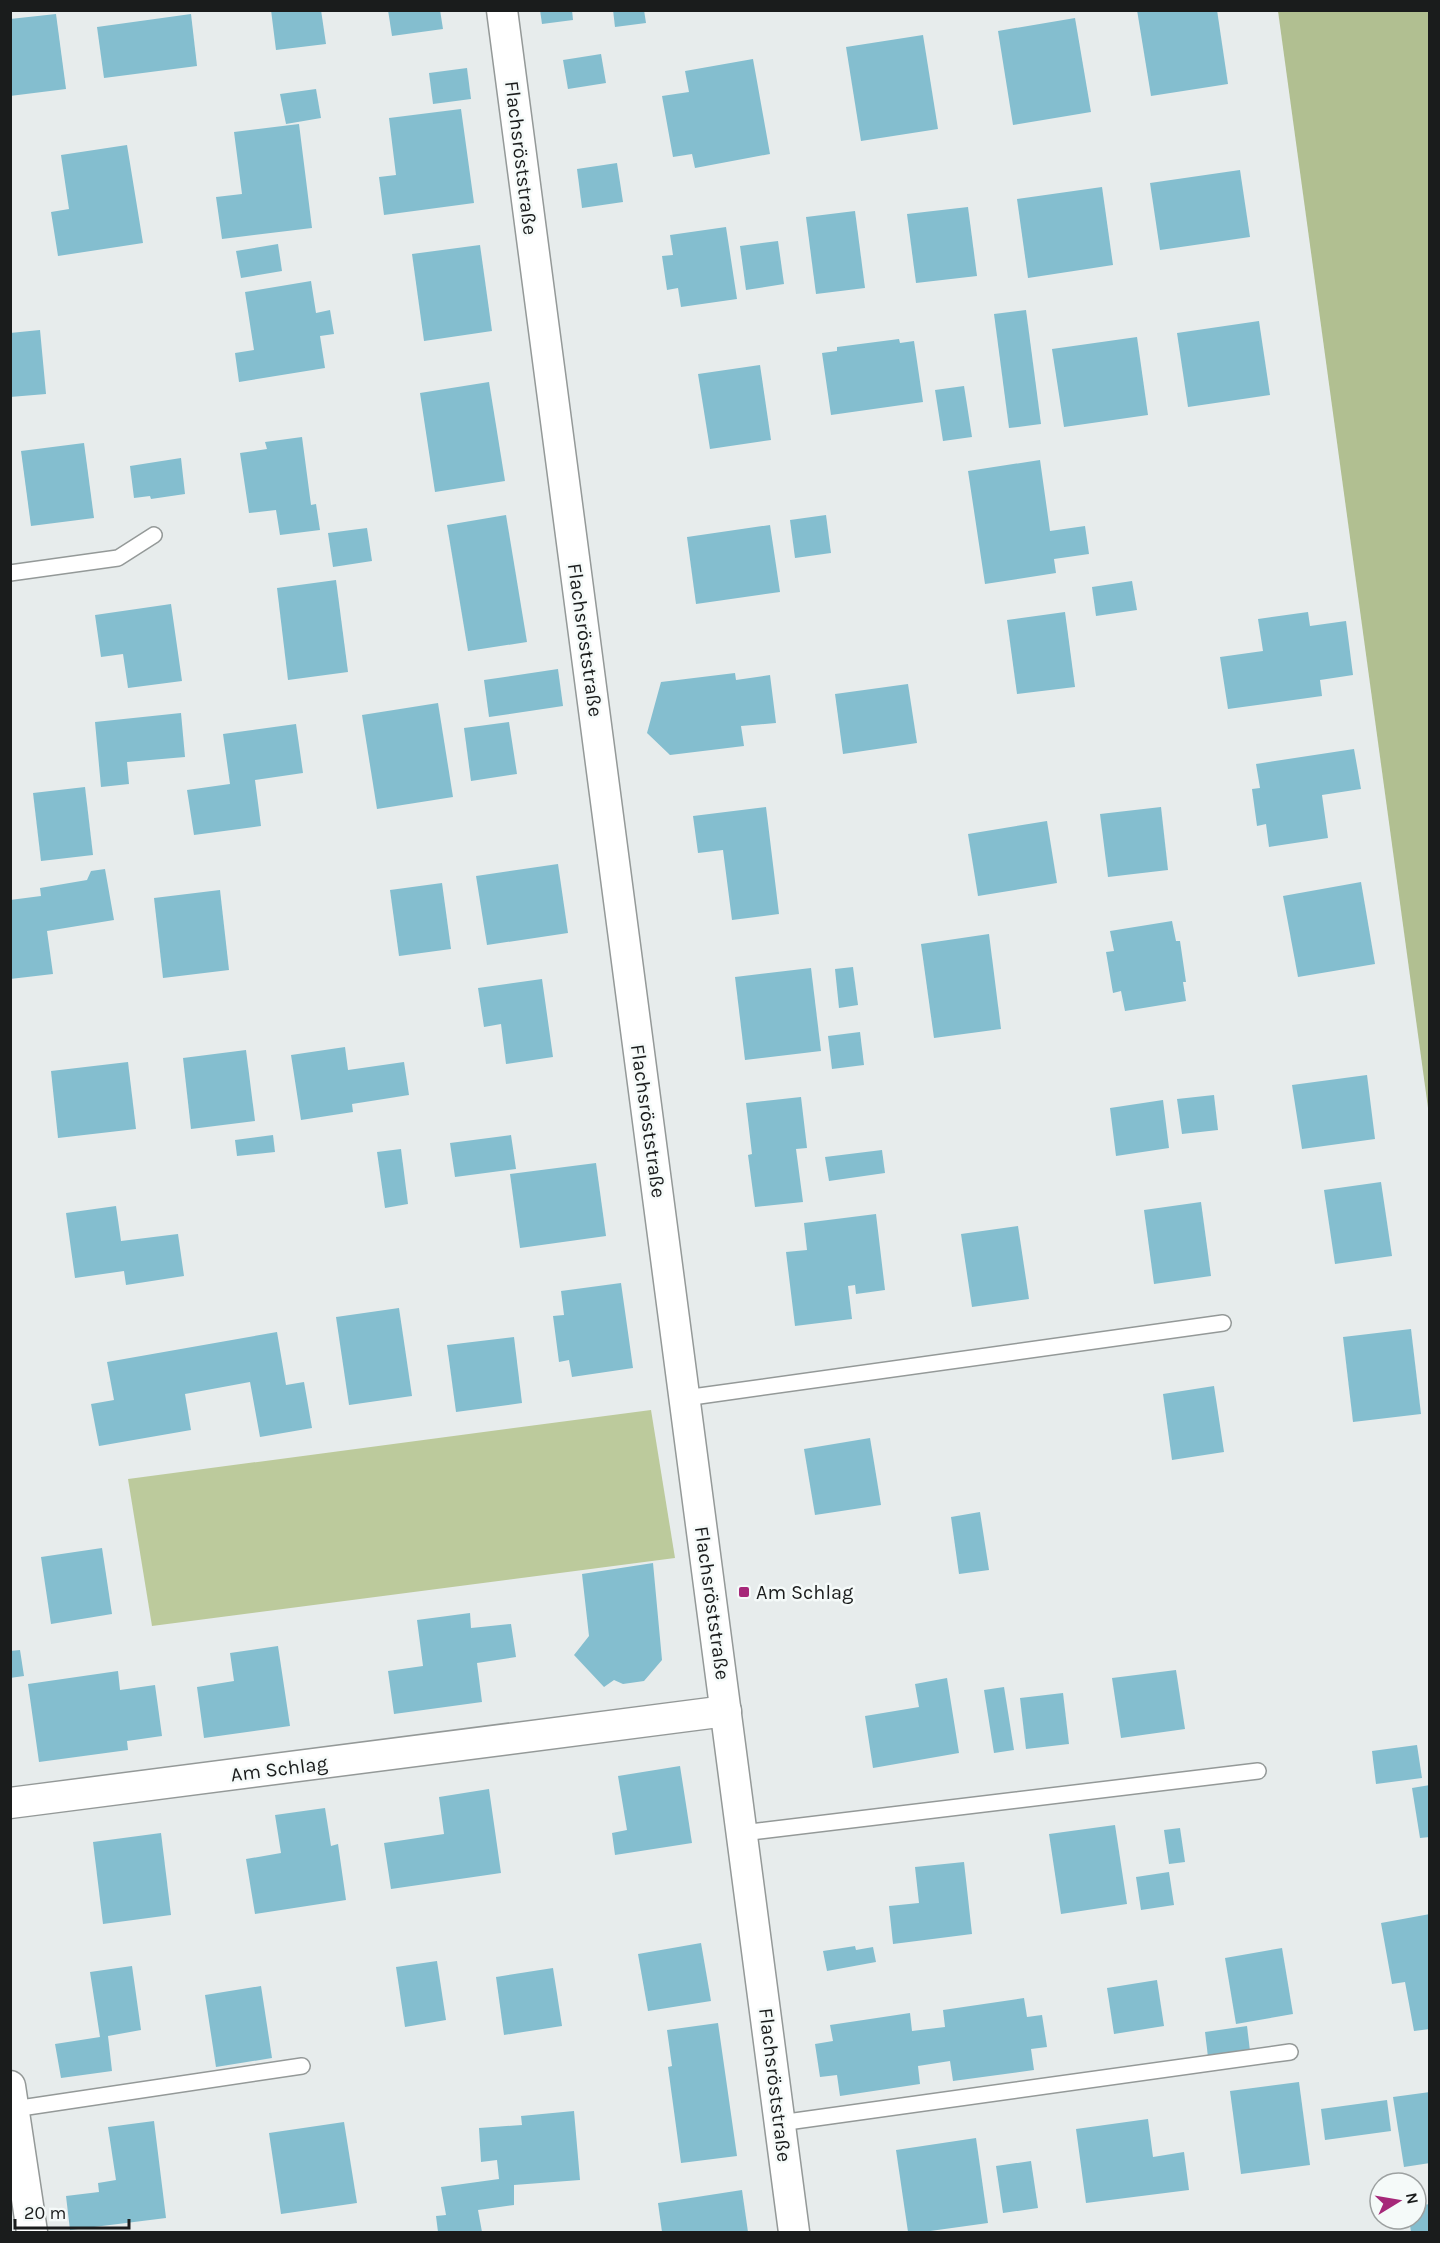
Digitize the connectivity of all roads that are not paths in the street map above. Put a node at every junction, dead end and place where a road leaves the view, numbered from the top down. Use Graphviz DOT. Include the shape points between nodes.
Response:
graph roads {
  1 [pos="501,10"];
  2 [pos="154,535"];
  3 [pos="10,573"];
  4 [pos="1223,1323"];
  5 [pos="685,1398"];
  6 [pos="726,1711"];
  7 [pos="1258,1771"];
  8 [pos="10,1803"];
  9 [pos="742,1833"];
  10 [pos="1290,2052"];
  11 [pos="302,2066"];
  12 [pos="12,2097"];
  13 [pos="780,2123"];
  14 [pos="32,2232"];
  15 [pos="795,2232"];
  1 -- 5 [label="street, Flachsröststraße"];
  2 -- 3 [label="lane" via="118,558"];
  4 -- 5 [label="lane"];
  5 -- 6 [label="street, Flachsröststraße"];
  6 -- 8 [label="street, Am Schlag"];
  6 -- 9 [label="street, Flachsröststraße"];
  7 -- 9 [label="lane"];
  9 -- 13 [label="street, Flachsröststraße"];
  10 -- 13 [label="lane"];
  11 -- 12 [label="lane"];
  12 -- 14 [label="street"];
  13 -- 15 [label="street, Flachsröststraße"];
}
